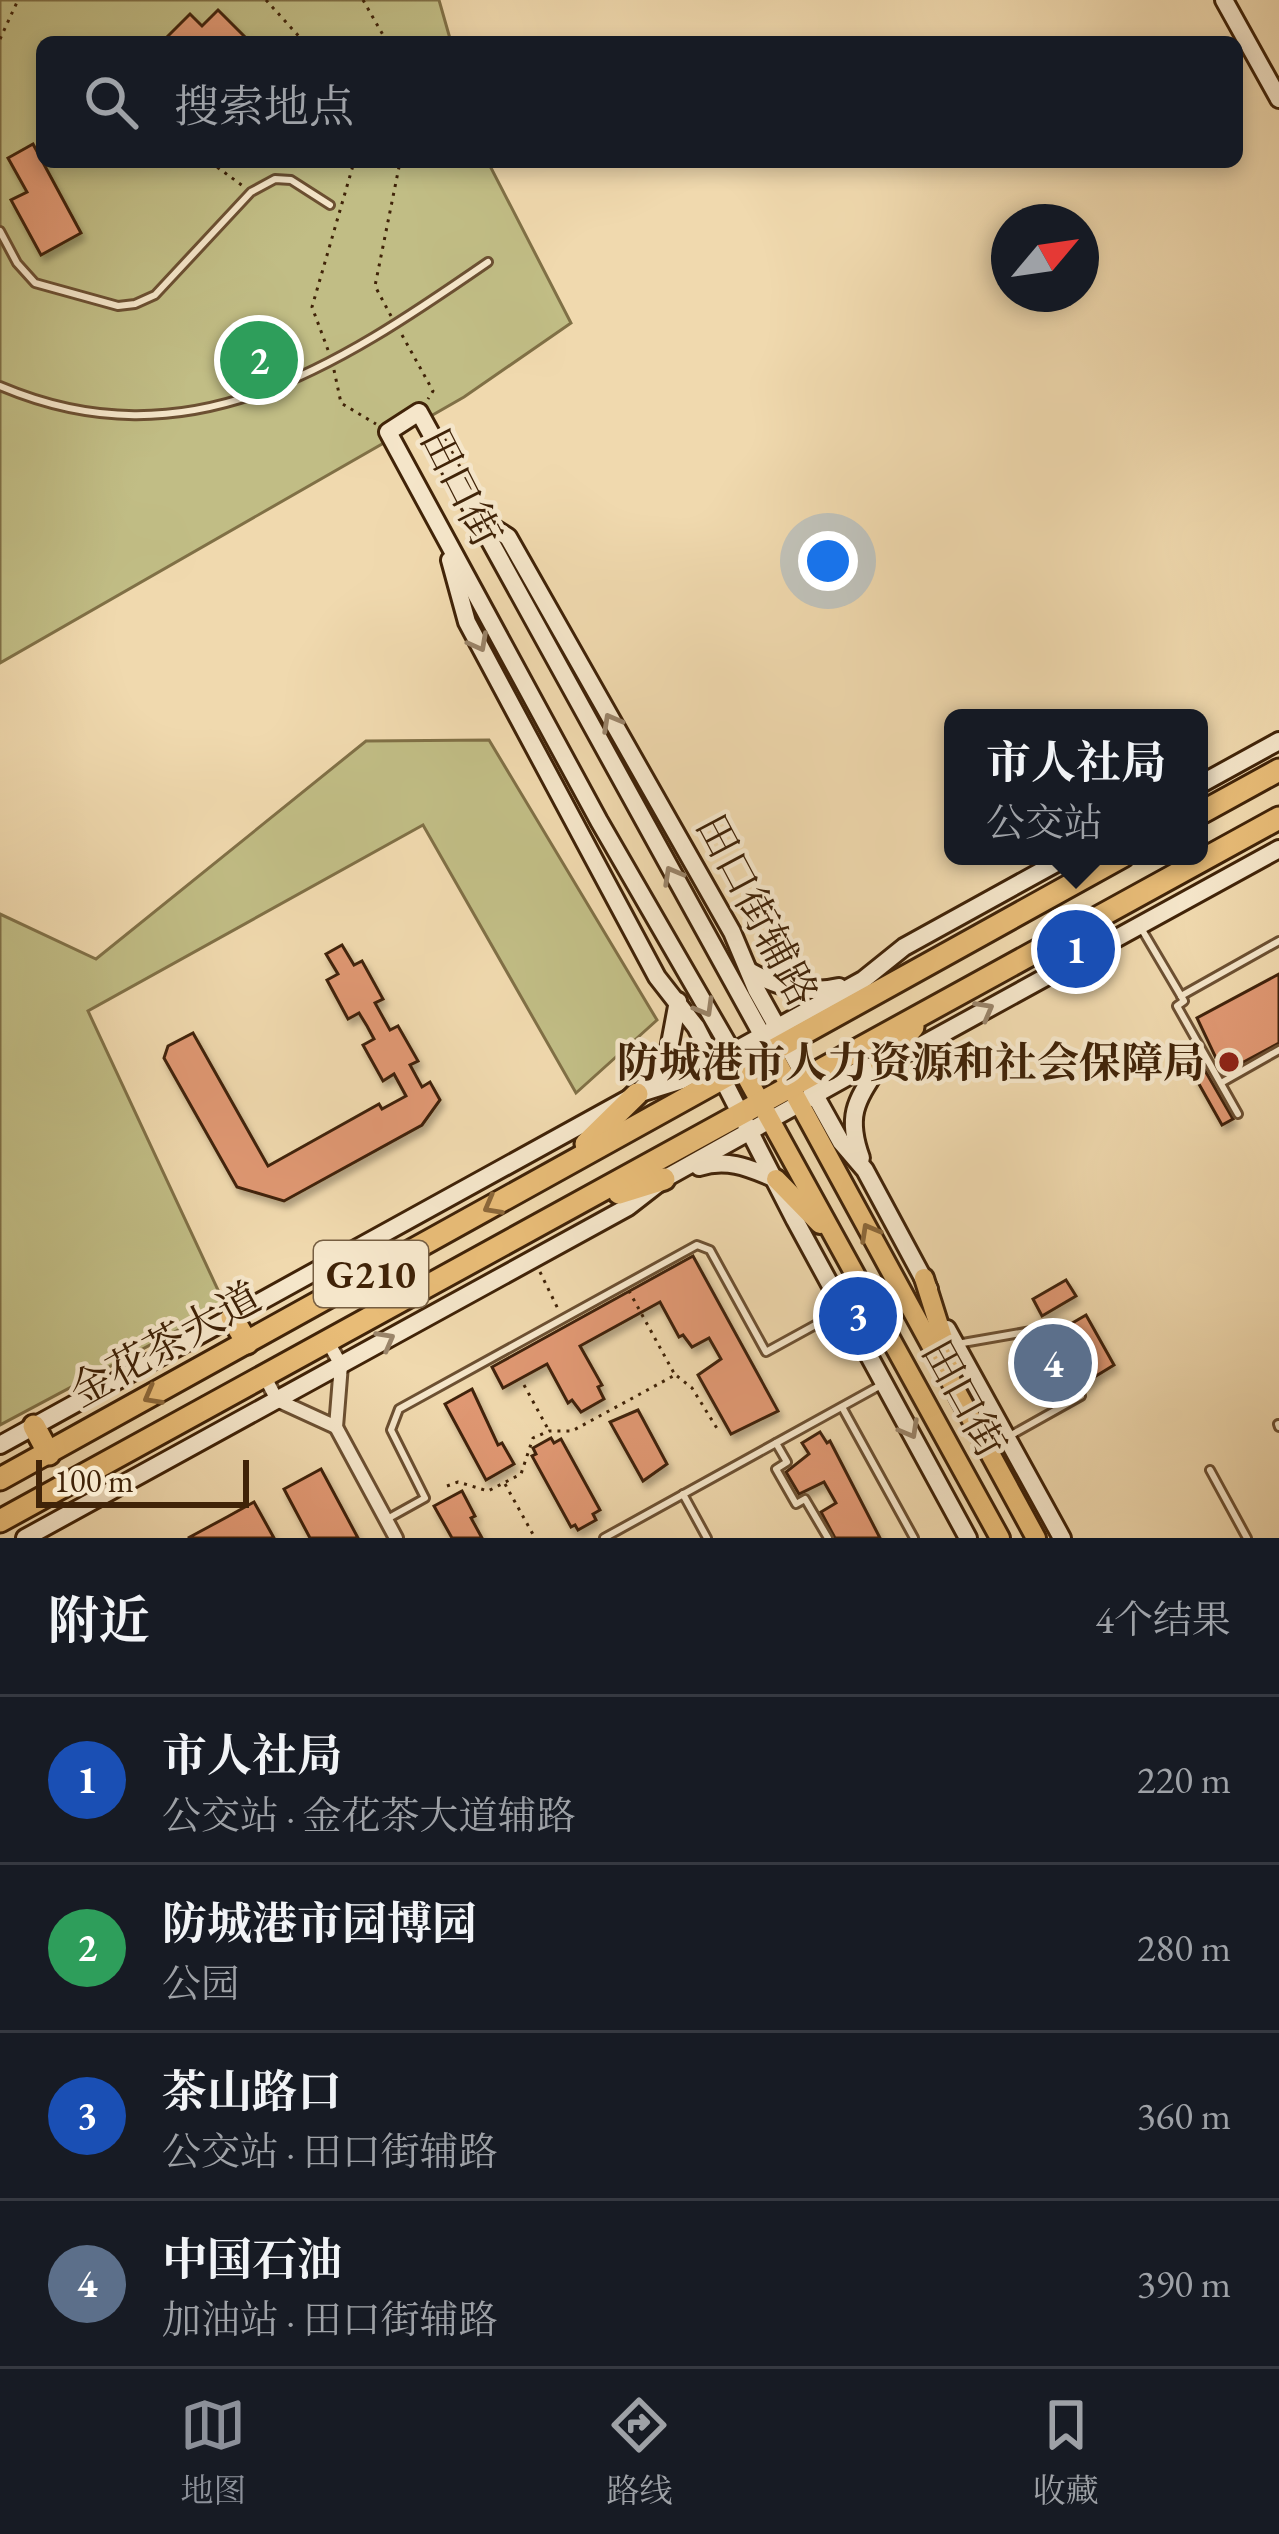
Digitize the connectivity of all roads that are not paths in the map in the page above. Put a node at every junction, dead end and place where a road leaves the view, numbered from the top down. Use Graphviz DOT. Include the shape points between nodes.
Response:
graph roads {
  1 [pos="1224,0"];
  2 [pos="1279,99"];
  3 [pos="330,205"];
  4 [pos="0,231"];
  5 [pos="488,262"];
  6 [pos="0,386"];
  7 [pos="443,532"];
  8 [pos="556,642"];
  9 [pos="1279,741"];
  10 [pos="1279,770"];
  11 [pos="1208,780"];
  12 [pos="1208,809"];
  13 [pos="1279,818"];
  14 [pos="599,821"];
  15 [pos="580,833"];
  16 [pos="1279,849"];
  17 [pos="1208,857"];
  18 [pos="1054,865"];
  19 [pos="1106,865"];
  20 [pos="1194,865"];
  21 [pos="1140,926"];
  22 [pos="701,928"];
  23 [pos="1279,941"];
  24 [pos="670,947"];
  25 [pos="748,971"];
  26 [pos="862,980"];
  27 [pos="1181,996"];
  28 [pos="679,1005"];
  29 [pos="925,1013"];
  30 [pos="774,1039"];
  31 [pos="1279,1050"];
  32 [pos="881,1063"];
  33 [pos="728,1065"];
  34 [pos="1221,1083"];
  35 [pos="803,1091"];
  36 [pos="637,1094"];
  37 [pos="1238,1114"];
  38 [pos="756,1117"];
  39 [pos="563,1167"];
  40 [pos="865,1171"];
  41 [pos="664,1179"];
  42 [pos="776,1179"];
  43 [pos="572,1207"];
  44 [pos="836,1240"];
  45 [pos="924,1278"];
  46 [pos="844,1309"];
  47 [pos="232,1317"];
  48 [pos="328,1342"];
  49 [pos="247,1343"];
  50 [pos="954,1345"];
  51 [pos="341,1365"];
  52 [pos="265,1377"];
  53 [pos="884,1383"];
  54 [pos="277,1400"];
  55 [pos="842,1407"];
  56 [pos="965,1409"];
  57 [pos="34,1426"];
  58 [pos="336,1427"];
  59 [pos="1005,1438"];
  60 [pos="776,1443"];
  61 [pos="0,1445"];
  62 [pos="987,1449"];
  63 [pos="49,1454"];
  64 [pos="1210,1470"];
  65 [pos="0,1480"];
  66 [pos="683,1494"];
  67 [pos="386,1520"];
  68 [pos="0,1521"];
  69 [pos="911,1537"];
  70 [pos="26,1538"];
  71 [pos="396,1538"];
  72 [pos="604,1538"];
  73 [pos="707,1538"];
  74 [pos="828,1538"];
  75 [pos="968,1538"];
  76 [pos="1000,1538"];
  77 [pos="1036,1538"];
  78 [pos="1062,1538"];
  79 [pos="1247,1538"];
  1 -- 2 [label="street"];
  3 -- 4 [label="lane" via="275,179 250,192 155,295 118,306 35,284"];
  5 -- 6 [label="lane" via="396,324 238,402 148,417 61,408"];
  7 -- 8 [label="street, 田口街" via="388,432 419,412"];
  7 -- 14 [label="street, 田口街"];
  7 -- 15 [label="street, one-way" via="467,622"];
  22 -- 8 [label="street, 田口街, one-way"];
  25 -- 8 [label="street, 田口街辅路, one-way" via="678,834"];
  9 -- 11 [label="street"];
  10 -- 12 [label="highway"];
  13 -- 17 [label="highway, 金花茶大道 / G210"];
  14 -- 15 [label="street"];
  14 -- 24 [label="street, 田口街"];
  15 -- 28 [label="street"];
  16 -- 21 [label="street"];
  18 -- 26 [label="street" via="904,947"];
  19 -- 30 [label="highway, 金花茶大道 / G210"];
  20 -- 29 [label="highway, 金花茶大道 / G210"];
  21 -- 27 [label="lane"];
  32 -- 21 [label="street, one-way"];
  22 -- 25 [label="street"];
  22 -- 30 [label="street, 田口街"];
  23 -- 27 [label="lane"];
  24 -- 28 [label="street"];
  24 -- 33 [label="street, 田口街, one-way"];
  25 -- 26 [label="street" via="817,993"];
  25 -- 30 [label="street, 田口街辅路"];
  26 -- 30 [label="street"];
  27 -- 34 [label="lane" via="1177,1006"];
  28 -- 33 [label="street"];
  28 -- 36 [label="street" via="667,1060"];
  29 -- 32 [label="highway"];
  29 -- 35 [label="highway, 金花茶大道 / G210"];
  30 -- 33 [label="highway, 金花茶大道 / G210"];
  30 -- 35 [label="main road, 田口街"];
  31 -- 34 [label="lane"];
  32 -- 35 [label="street"];
  32 -- 40 [label="street" via="854,1105 853,1136"];
  33 -- 36 [label="street"];
  33 -- 38 [label="main road, 田口街"];
  33 -- 39 [label="highway, 金花茶大道 / G210"];
  34 -- 37 [label="lane"];
  35 -- 38 [label="highway, 金花茶大道 / G210"];
  35 -- 40 [label="street"];
  56 -- 35 [label="main road, 田口街, one-way"];
  36 -- 39 [label="highway"];
  36 -- 47 [label="street"];
  38 -- 41 [label="street"];
  38 -- 42 [label="street"];
  38 -- 43 [label="highway, 金花茶大道 / G210"];
  38 -- 44 [label="main road, 田口街"];
  39 -- 49 [label="highway, 金花茶大道 / G210, one-way"];
  40 -- 45 [label="street"];
  41 -- 42 [label="street" via="715,1162"];
  41 -- 43 [label="highway"];
  51 -- 41 [label="street, one-way" via="628,1208"];
  42 -- 44 [label="main road"];
  42 -- 46 [label="street"];
  43 -- 48 [label="highway, 金花茶大道 / G210"];
  44 -- 76 [label="main road, 田口街"];
  45 -- 50 [label="street"];
  45 -- 56 [label="main road"];
  46 -- 53 [label="street"];
  46 -- 67 [label="lane" via="766,1352 710,1250 697,1245 399,1408 391,1430 425,1498"];
  47 -- 49 [label="highway"];
  47 -- 57 [label="street"];
  48 -- 51 [label="street"];
  48 -- 52 [label="highway, 金花茶大道 / G210"];
  49 -- 63 [label="highway, 金花茶大道 / G210, one-way"];
  50 -- 59 [label="street"];
  50 -- 59 [label="lane" via="1043,1329 1081,1396"];
  51 -- 54 [label="street"];
  51 -- 58 [label="street"];
  52 -- 54 [label="street"];
  52 -- 68 [label="highway, 金花茶大道 / G210"];
  53 -- 55 [label="lane"];
  53 -- 75 [label="street, one-way"];
  54 -- 58 [label="street"];
  54 -- 70 [label="street"];
  55 -- 60 [label="lane"];
  55 -- 69 [label="lane"];
  56 -- 62 [label="main road, 田口街"];
  57 -- 61 [label="street"];
  57 -- 63 [label="highway"];
  58 -- 67 [label="street"];
  59 -- 62 [label="lane"];
  59 -- 78 [label="street"];
  60 -- 66 [label="lane"];
  60 -- 74 [label="lane" via="788,1462 776,1469"];
  62 -- 77 [label="main road, 田口街"];
  63 -- 65 [label="highway, 金花茶大道 / G210"];
  64 -- 79 [label="lane"];
  66 -- 72 [label="lane"];
  66 -- 73 [label="lane"];
  67 -- 71 [label="street"];
}
